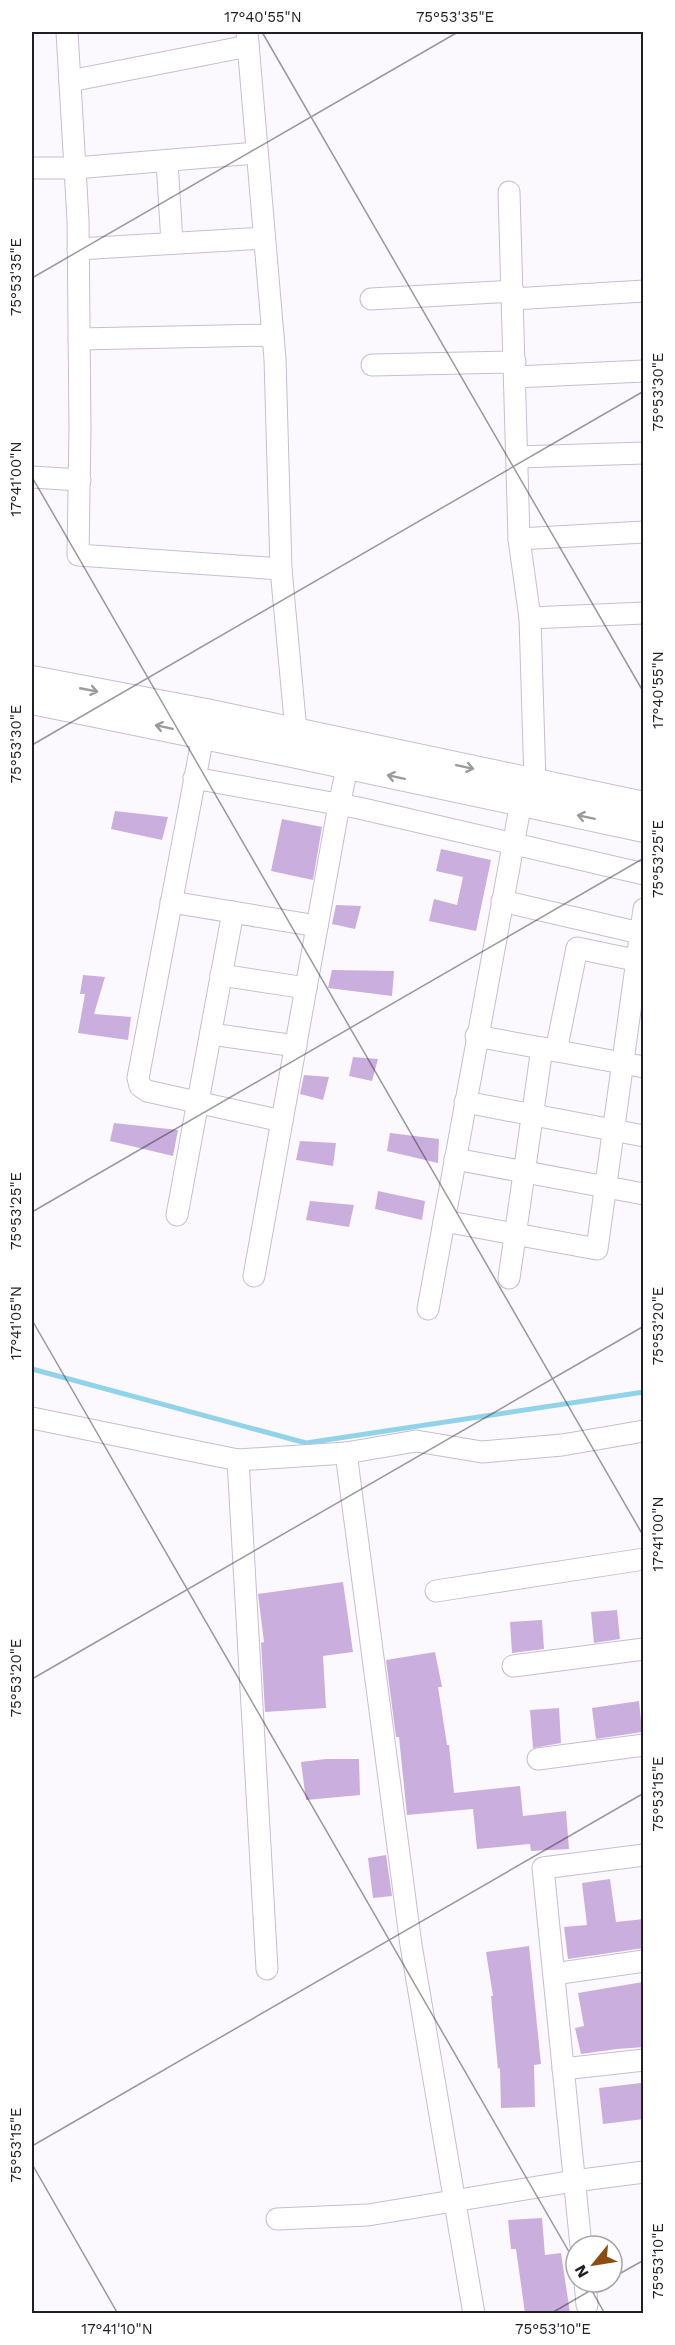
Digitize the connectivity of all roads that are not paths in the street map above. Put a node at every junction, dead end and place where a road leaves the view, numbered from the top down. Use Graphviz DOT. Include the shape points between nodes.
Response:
graph roads {
  1 [pos="67,32"];
  2 [pos="247,39"];
  3 [pos="70,81"];
  4 [pos="257,153"];
  5 [pos="167,161"];
  6 [pos="32,168"];
  7 [pos="75,168"];
  8 [pos="509,192"];
  9 [pos="264,238"];
  10 [pos="172,243"];
  11 [pos="78,249"];
  12 [pos="644,291"];
  13 [pos="513,295"];
  14 [pos="371,298"];
  15 [pos="273,335"];
  16 [pos="79,339"];
  17 [pos="372,365"];
  18 [pos="515,369"];
  19 [pos="644,371"];
  20 [pos="644,453"];
  21 [pos="518,458"];
  22 [pos="32,477"];
  23 [pos="80,480"];
  24 [pos="644,532"];
  25 [pos="519,539"];
  26 [pos="281,569"];
  27 [pos="644,612"];
  28 [pos="530,618"];
  29 [pos="32,679"];
  30 [pos="32,701"];
  31 [pos="203,736"];
  32 [pos="294,743"];
  33 [pos="350,755"];
  34 [pos="194,778"];
  35 [pos="528,792"];
  36 [pos="339,805"];
  37 [pos="644,805"];
  38 [pos="644,829"];
  39 [pos="513,843"];
  40 [pos="644,874"];
  41 [pos="502,901"];
  42 [pos="171,902"];
  43 [pos="644,909"];
  44 [pos="233,912"];
  45 [pos="317,926"];
  46 [pos="640,933"];
  47 [pos="640,962"];
  48 [pos="221,975"];
  49 [pos="306,988"];
  50 [pos="211,1034"];
  51 [pos="476,1036"];
  52 [pos="296,1046"];
  53 [pos="549,1050"];
  54 [pos="623,1063"];
  55 [pos="644,1067"];
  56 [pos="198,1102"];
  57 [pos="465,1102"];
  58 [pos="532,1115"];
  59 [pos="282,1120"];
  60 [pos="613,1130"];
  61 [pos="644,1136"];
  62 [pos="455,1159"];
  63 [pos="524,1172"];
  64 [pos="606,1188"];
  65 [pos="644,1194"];
  66 [pos="177,1215"];
  67 [pos="444,1221"];
  68 [pos="515,1234"];
  69 [pos="254,1276"];
  70 [pos="509,1278"];
  71 [pos="428,1309"];
  72 [pos="32,1418"];
  73 [pos="644,1431"];
  74 [pos="346,1453"];
  75 [pos="238,1460"];
  76 [pos="644,1559"];
  77 [pos="436,1591"];
  78 [pos="644,1650"];
  79 [pos="513,1666"];
  80 [pos="644,1745"];
  81 [pos="538,1759"];
  82 [pos="644,1855"];
  83 [pos="644,1961"];
  84 [pos="267,1969"];
  85 [pos="554,1974"];
  86 [pos="644,2060"];
  87 [pos="563,2069"];
  88 [pos="644,2172"];
  89 [pos="574,2181"];
  90 [pos="455,2202"];
  91 [pos="277,2219"];
  92 [pos="580,2234"];
  93 [pos="586,2294"];
  94 [pos="587,2305"];
  95 [pos="474,2313"];
  1 -- 3 [label="street"];
  2 -- 3 [label="street"];
  2 -- 4 [label="street"];
  3 -- 7 [label="street"];
  4 -- 5 [label="street"];
  4 -- 9 [label="street"];
  5 -- 7 [label="street"];
  5 -- 10 [label="street"];
  6 -- 7 [label="street"];
  7 -- 11 [label="street"];
  8 -- 13 [label="street"];
  9 -- 10 [label="street"];
  9 -- 15 [label="street"];
  10 -- 11 [label="street"];
  11 -- 16 [label="street"];
  12 -- 13 [label="street"];
  13 -- 14 [label="street"];
  13 -- 18 [label="street"];
  15 -- 16 [label="street"];
  15 -- 26 [label="street"];
  16 -- 23 [label="street"];
  17 -- 18 [label="street"];
  18 -- 19 [label="street"];
  18 -- 21 [label="street"];
  20 -- 21 [label="street"];
  21 -- 25 [label="street"];
  22 -- 23 [label="street"];
  23 -- 26 [label="street" via="78,555"];
  24 -- 25 [label="street"];
  25 -- 28 [label="street"];
  26 -- 32 [label="street"];
  27 -- 28 [label="street"];
  28 -- 35 [label="street"];
  29 -- 32 [label="street, one-way" via="206,712"];
  31 -- 30 [label="street, one-way"];
  31 -- 32 [label="street"];
  31 -- 34 [label="street"];
  32 -- 33 [label="street"];
  33 -- 35 [label="street"];
  33 -- 36 [label="street"];
  34 -- 36 [label="street"];
  34 -- 42 [label="street"];
  35 -- 37 [label="street"];
  38 -- 35 [label="street, one-way"];
  35 -- 39 [label="street"];
  36 -- 39 [label="street"];
  36 -- 45 [label="street"];
  39 -- 40 [label="street"];
  39 -- 41 [label="street"];
  41 -- 46 [label="street"];
  41 -- 51 [label="street"];
  42 -- 44 [label="street"];
  42 -- 56 [label="street" via="138,1078 147,1091"];
  43 -- 46 [label="street"];
  44 -- 45 [label="street"];
  44 -- 48 [label="street"];
  45 -- 49 [label="street"];
  46 -- 47 [label="street"];
  47 -- 53 [label="street" via="577,948"];
  47 -- 54 [label="street"];
  48 -- 49 [label="street"];
  48 -- 50 [label="street"];
  49 -- 52 [label="street"];
  50 -- 52 [label="street"];
  50 -- 56 [label="street"];
  51 -- 53 [label="street"];
  51 -- 57 [label="street"];
  52 -- 59 [label="street"];
  53 -- 54 [label="street"];
  53 -- 58 [label="street"];
  54 -- 55 [label="street"];
  54 -- 60 [label="street"];
  56 -- 59 [label="street"];
  56 -- 66 [label="street"];
  57 -- 58 [label="street"];
  57 -- 62 [label="street"];
  58 -- 60 [label="street"];
  58 -- 63 [label="street"];
  59 -- 69 [label="street"];
  60 -- 61 [label="street"];
  60 -- 64 [label="street"];
  62 -- 63 [label="street"];
  62 -- 67 [label="street"];
  63 -- 64 [label="street"];
  63 -- 68 [label="street"];
  64 -- 65 [label="street"];
  64 -- 68 [label="street" via="597,1249"];
  67 -- 68 [label="street"];
  67 -- 71 [label="street"];
  68 -- 70 [label="street"];
  72 -- 75 [label="street"];
  73 -- 74 [label="street" via="562,1445 482,1452 416,1441"];
  74 -- 75 [label="street"];
  74 -- 90 [label="street" via="411,1945"];
  75 -- 84 [label="street"];
  76 -- 77 [label="street"];
  78 -- 79 [label="street"];
  80 -- 81 [label="street"];
  82 -- 85 [label="street" via="543,1868"];
  83 -- 85 [label="street"];
  85 -- 87 [label="street"];
  86 -- 87 [label="street"];
  87 -- 89 [label="street"];
  88 -- 89 [label="street"];
  89 -- 90 [label="street"];
  89 -- 92 [label="street"];
  90 -- 91 [label="street" via="368,2216"];
  90 -- 95 [label="street"];
  93 -- 94 [label="street"];
}
